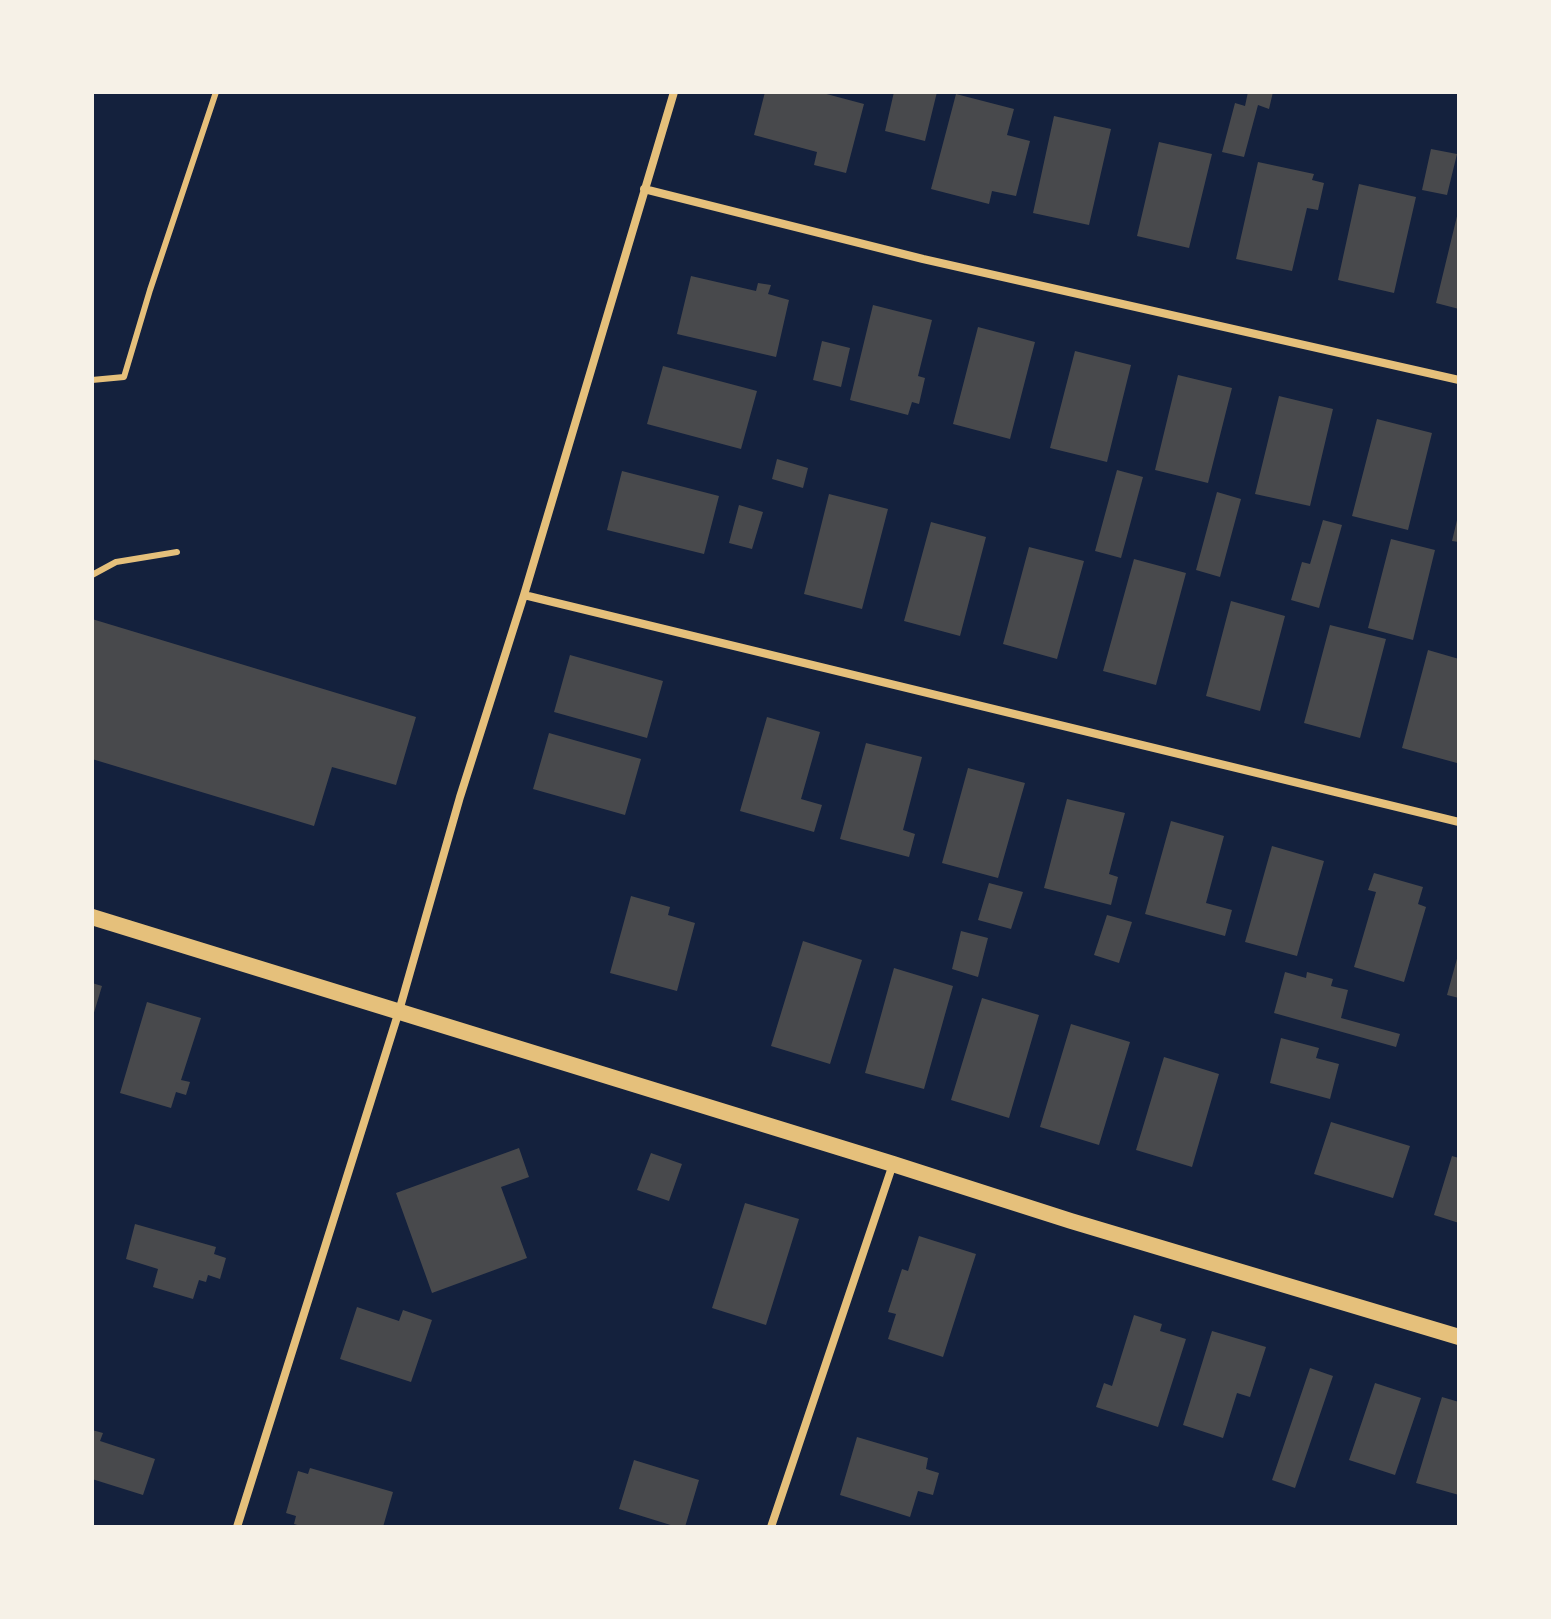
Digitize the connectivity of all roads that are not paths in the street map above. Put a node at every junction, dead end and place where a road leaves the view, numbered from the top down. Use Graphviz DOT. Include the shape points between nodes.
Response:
graph roads {
  1 [pos="216,92"];
  2 [pos="674,92"];
  3 [pos="644,189"];
  4 [pos="92,380"];
  5 [pos="1459,380"];
  6 [pos="177,552"];
  7 [pos="92,575"];
  8 [pos="524,595"];
  9 [pos="1459,822"];
  10 [pos="92,917"];
  11 [pos="399,1011"];
  12 [pos="893,1164"];
  13 [pos="1459,1337"];
  14 [pos="237,1527"];
  15 [pos="771,1527"];
  1 -- 4 [label="lane" via="124,377"];
  2 -- 3 [label="street"];
  3 -- 5 [label="street" via="923,259"];
  3 -- 8 [label="street"];
  6 -- 7 [label="lane" via="116,562"];
  8 -- 9 [label="street"];
  8 -- 11 [label="street"];
  10 -- 11 [label="main road"];
  11 -- 12 [label="main road"];
  11 -- 14 [label="street"];
  12 -- 13 [label="main road"];
  12 -- 15 [label="street"];
}
